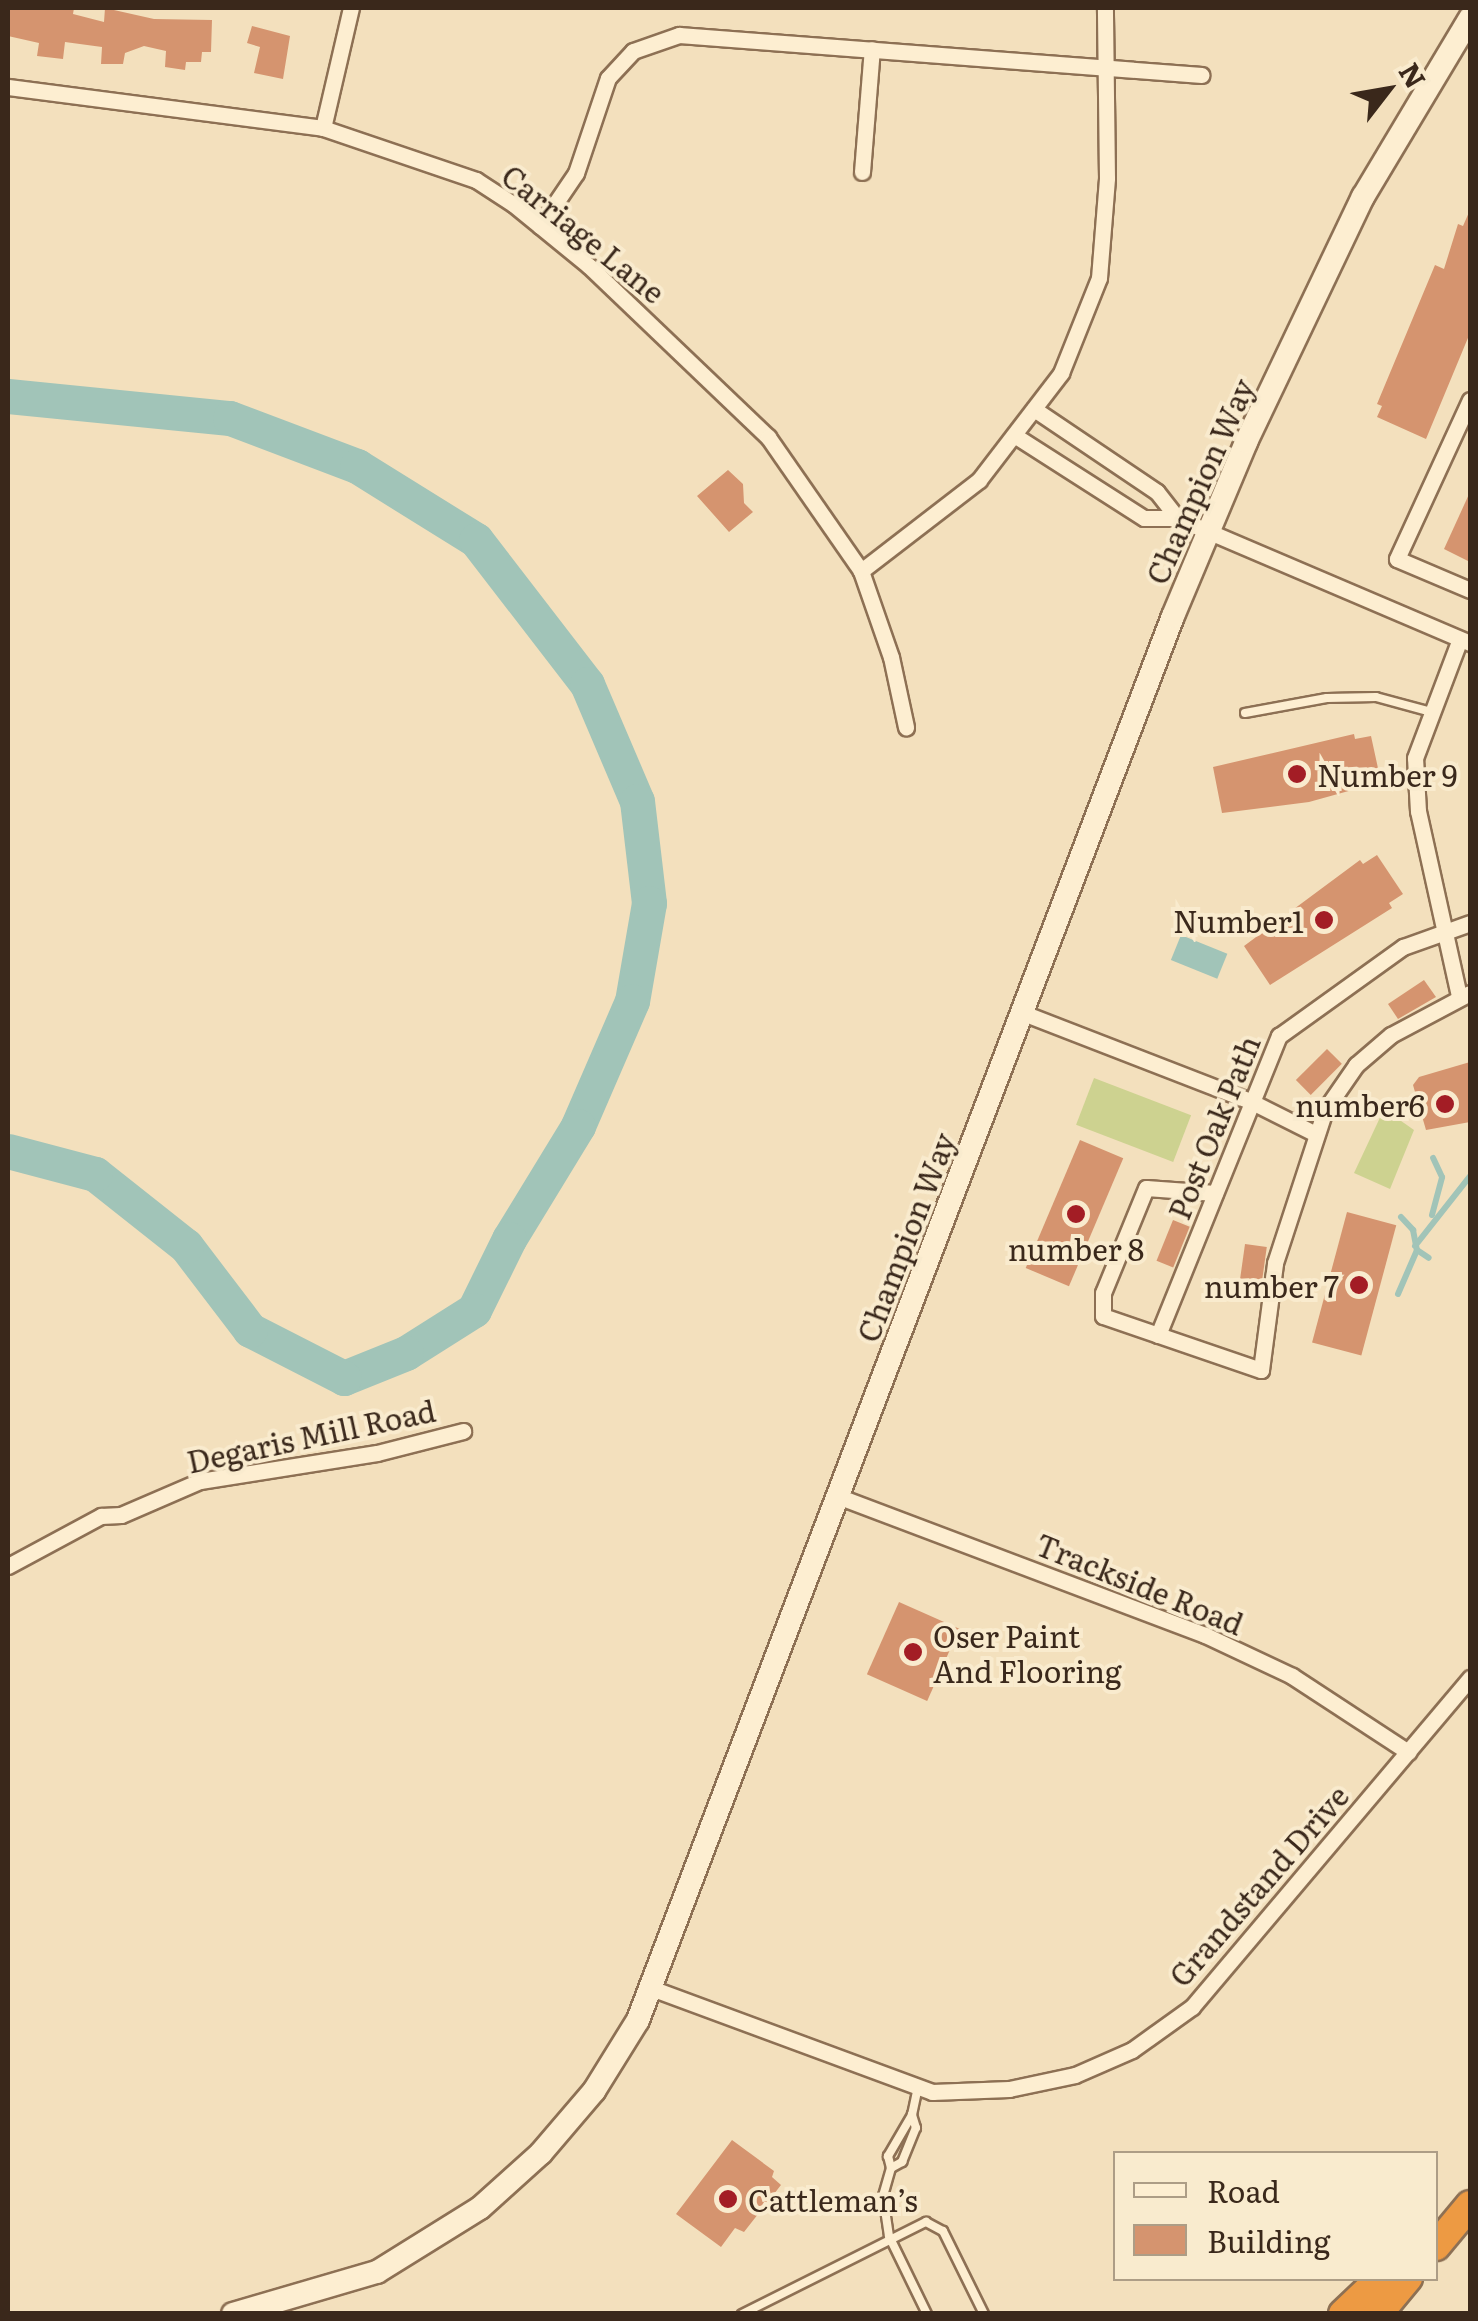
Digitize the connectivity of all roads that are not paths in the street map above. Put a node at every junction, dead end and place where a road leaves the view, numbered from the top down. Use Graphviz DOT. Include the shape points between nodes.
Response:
graph roads {
  1 [pos="351,8"];
  2 [pos="1105,8"];
  3 [pos="1470,18"];
  4 [pos="872,49"];
  5 [pos="1103,68"];
  6 [pos="1200,75"];
  7 [pos="8,87"];
  8 [pos="323,128"];
  9 [pos="862,172"];
  10 [pos="540,226"];
  11 [pos="1470,400"];
  12 [pos="1034,409"];
  13 [pos="1014,435"];
  14 [pos="1178,518"];
  15 [pos="1208,532"];
  16 [pos="861,571"];
  17 [pos="1470,590"];
  18 [pos="1466,641"];
  19 [pos="1428,711"];
  20 [pos="1245,713"];
  21 [pos="906,727"];
  22 [pos="1470,922"];
  23 [pos="1442,932"];
  24 [pos="1465,994"];
  25 [pos="1023,1014"];
  26 [pos="1250,1101"];
  27 [pos="1314,1133"];
  28 [pos="1215,1192"];
  29 [pos="1158,1335"];
  30 [pos="463,1430"];
  31 [pos="836,1496"];
  32 [pos="8,1566"];
  33 [pos="1470,1678"];
  34 [pos="1408,1752"];
  35 [pos="651,1988"];
  36 [pos="918,2086"];
  37 [pos="912,2115"];
  38 [pos="891,2168"];
  39 [pos="1470,2188"];
  40 [pos="1470,2205"];
  41 [pos="1438,2223"];
  42 [pos="889,2236"];
  43 [pos="1438,2244"];
  44 [pos="1377,2281"];
  45 [pos="1406,2281"];
  46 [pos="266,2310"];
  47 [pos="233,2314"];
  48 [pos="742,2314"];
  49 [pos="927,2314"];
  50 [pos="984,2314"];
  51 [pos="1342,2314"];
  52 [pos="1378,2314"];
  1 -- 8 [label="street"];
  2 -- 5 [label="street"];
  3 -- 15 [label="main road, Champion Way" via="1364,197"];
  4 -- 5 [label="street"];
  4 -- 9 [label="street"];
  4 -- 10 [label="street" via="678,36 633,51 608,78 576,173"];
  5 -- 6 [label="street"];
  5 -- 12 [label="street" via="1107,178 1099,278 1061,374"];
  7 -- 8 [label="street, Carriage Lane"];
  8 -- 10 [label="street, Carriage Lane" via="476,180"];
  10 -- 16 [label="street, Carriage Lane" via="768,436"];
  11 -- 17 [label="street" via="1397,559"];
  12 -- 13 [label="street"];
  12 -- 14 [label="street" via="1157,492"];
  13 -- 14 [label="street" via="1144,518"];
  13 -- 16 [label="street" via="979,480"];
  14 -- 15 [label="street"];
  15 -- 18 [label="street"];
  15 -- 25 [label="main road, Champion Way"];
  16 -- 21 [label="street, Carriage Lane" via="891,656"];
  18 -- 19 [label="street"];
  19 -- 20 [label="lane" via="1376,696"];
  19 -- 23 [label="street" via="1415,758 1418,811"];
  22 -- 23 [label="street, Post Oak Path"];
  23 -- 24 [label="street"];
  23 -- 26 [label="street, Post Oak Path" via="1403,946 1280,1036"];
  24 -- 27 [label="street" via="1356,1064"];
  25 -- 26 [label="street"];
  25 -- 31 [label="main road, Champion Way"];
  26 -- 27 [label="street"];
  26 -- 28 [label="street, Post Oak Path"];
  27 -- 29 [label="street" via="1274,1263 1261,1370"];
  28 -- 29 [label="street, Post Oak Path"];
  28 -- 29 [label="street" via="1146,1188 1103,1293 1103,1316"];
  30 -- 32 [label="street, Degaris Mill Road" via="377,1454 200,1480 121,1515 101,1516"];
  31 -- 34 [label="street, Trackside Road" via="1205,1635 1292,1676"];
  31 -- 35 [label="main road, Champion Way"];
  33 -- 34 [label="street, Grandstand Drive"];
  34 -- 36 [label="street, Grandstand Drive" via="1192,2007 1132,2050 1075,2075 1009,2089"];
  35 -- 36 [label="street, Grandstand Drive"];
  35 -- 46 [label="main road, Champion Way" via="594,2091 510,2184 432,2242 377,2272"];
  36 -- 37 [label="lane"];
  37 -- 38 [label="lane" via="888,2156"];
  37 -- 38 [label="lane" via="916,2128 902,2162"];
  38 -- 42 [label="lane" via="883,2196"];
  39 -- 41 [label="highway"];
  40 -- 43 [label="highway"];
  42 -- 48 [label="lane"];
  42 -- 49 [label="lane"];
  42 -- 50 [label="lane" via="926,2222 943,2231"];
  44 -- 51 [label="highway"];
  45 -- 52 [label="highway"];
  46 -- 47 [label="main road, Champion Way"];
}
